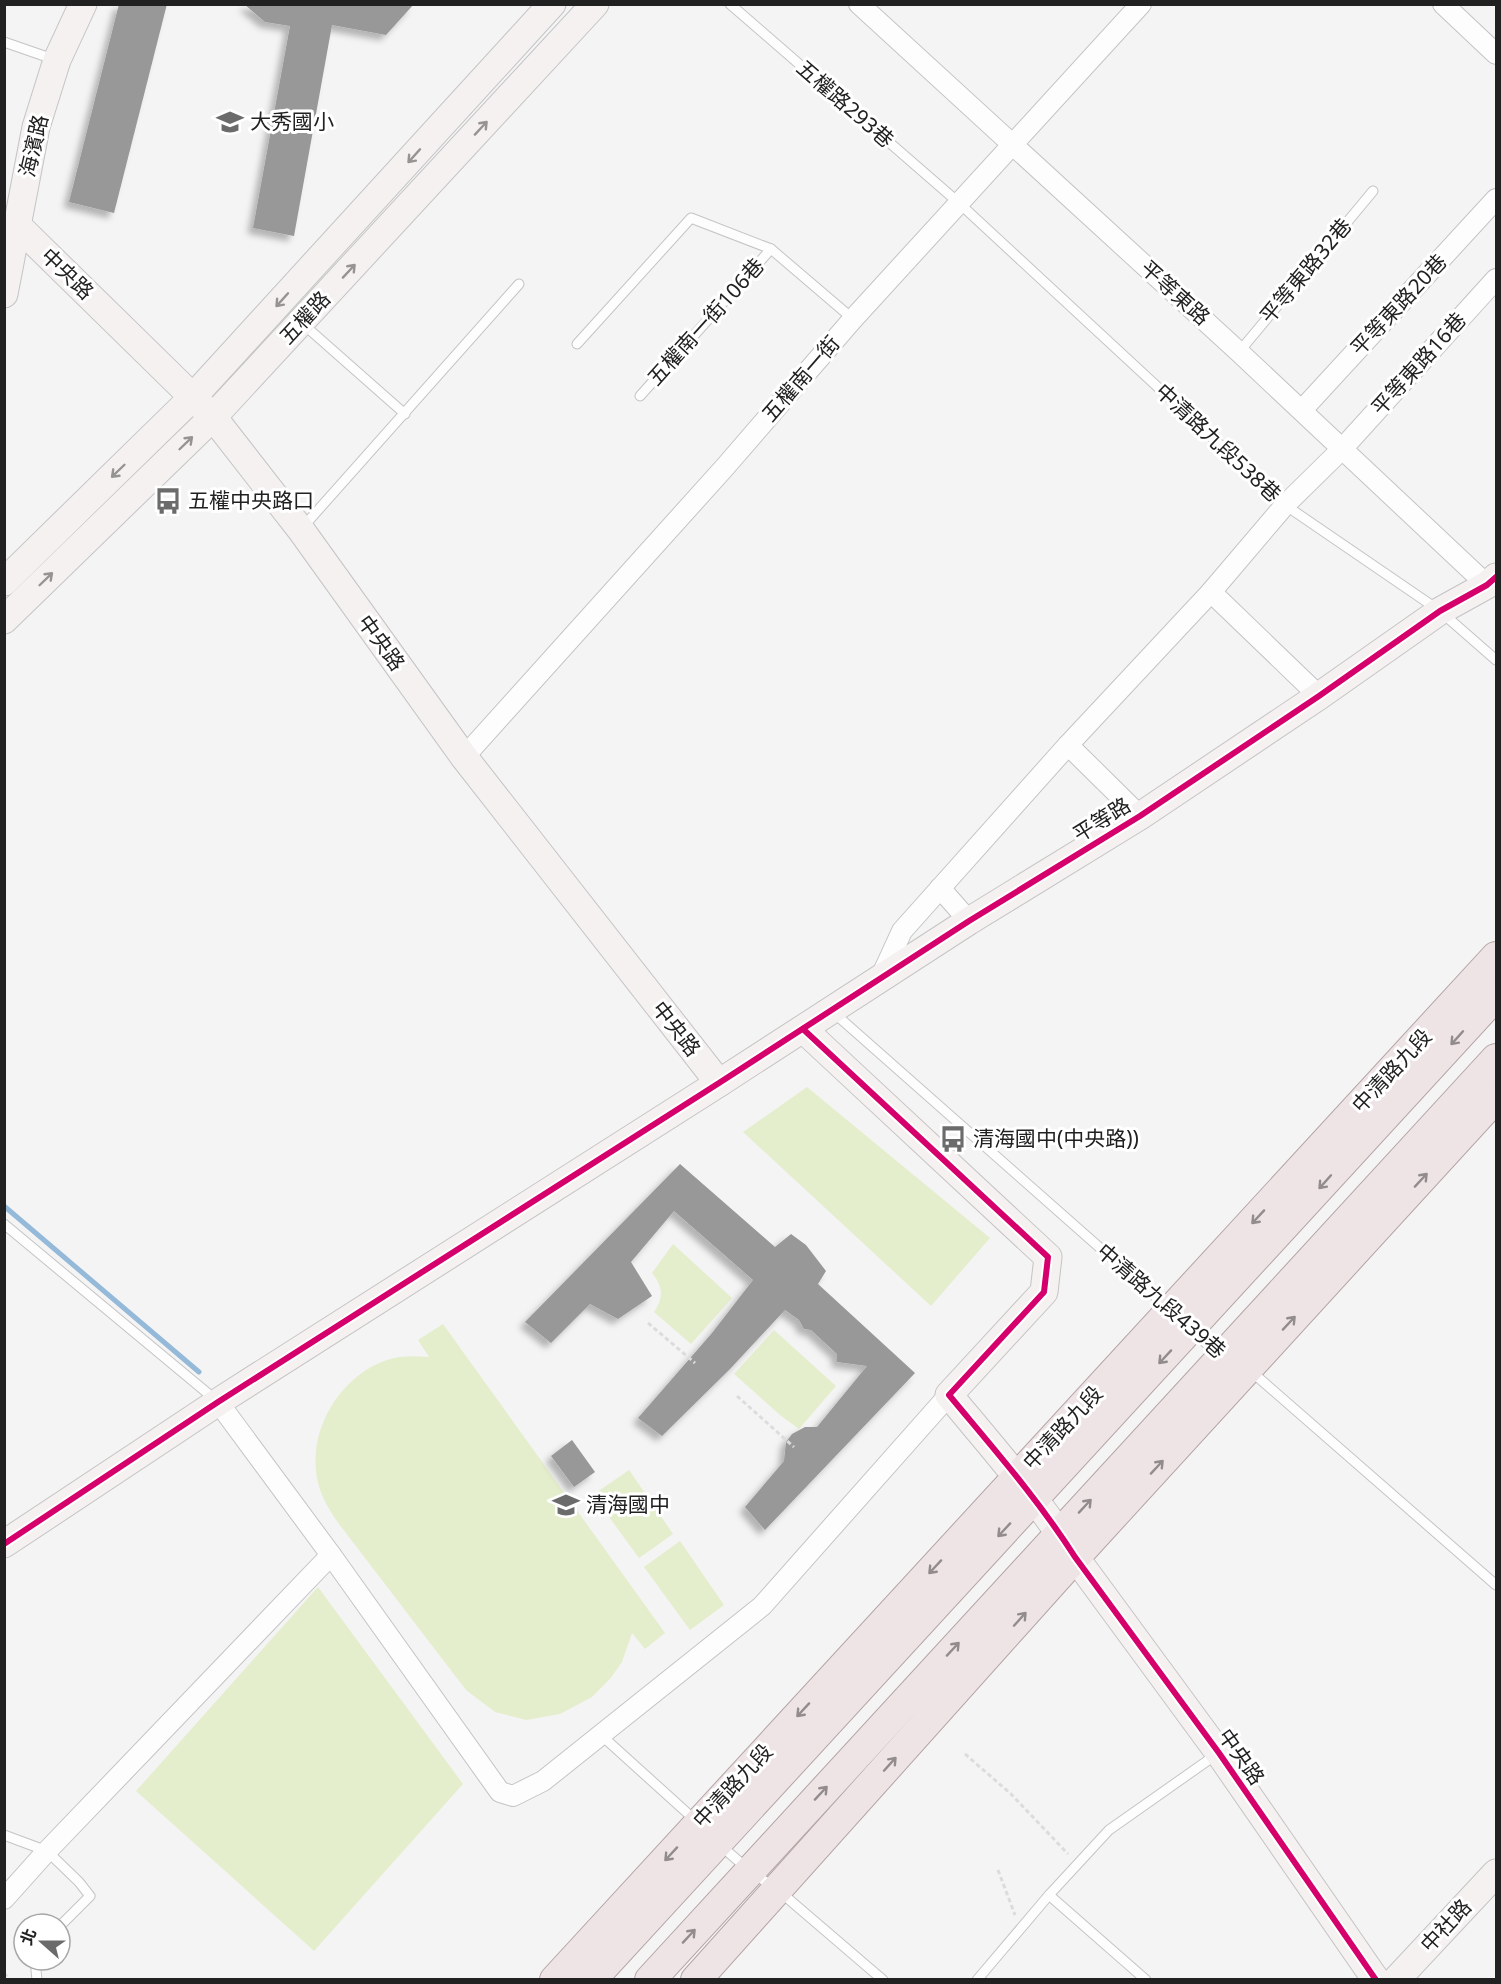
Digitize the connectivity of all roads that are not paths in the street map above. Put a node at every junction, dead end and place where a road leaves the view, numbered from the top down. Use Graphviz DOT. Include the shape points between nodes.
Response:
graph roads {
  1 [pos="83,4"];
  2 [pos="552,4"];
  3 [pos="595,4"];
  4 [pos="730,4"];
  5 [pos="859,4"];
  6 [pos="1141,4"];
  7 [pos="1443,4"];
  8 [pos="4,42"];
  9 [pos="1497,54"];
  10 [pos="503,58"];
  11 [pos="57,60"];
  12 [pos="526,80"];
  13 [pos="1013,145"];
  14 [pos="1373,191"];
  15 [pos="1497,199"];
  16 [pos="959,202"];
  17 [pos="11,220"];
  18 [pos="771,249"];
  19 [pos="1497,279"];
  20 [pos="519,284"];
  21 [pos="4,294"];
  22 [pos="853,319"];
  23 [pos="301,323"];
  24 [pos="577,344"];
  25 [pos="1239,352"];
  26 [pos="640,396"];
  27 [pos="193,398"];
  28 [pos="1302,410"];
  29 [pos="405,414"];
  30 [pos="213,417"];
  31 [pos="1342,449"];
  32 [pos="1285,506"];
  33 [pos="301,530"];
  34 [pos="1492,581"];
  35 [pos="4,582"];
  36 [pos="1211,592"];
  37 [pos="1440,610"];
  38 [pos="4,620"];
  39 [pos="1497,660"];
  40 [pos="1319,696"];
  41 [pos="1068,745"];
  42 [pos="464,757"];
  43 [pos="1140,816"];
  44 [pos="940,888"];
  45 [pos="969,921"];
  46 [pos="1497,957"];
  47 [pos="880,979"];
  48 [pos="1497,995"];
  49 [pos="831,1010"];
  50 [pos="803,1029"];
  51 [pos="1497,1059"];
  52 [pos="719,1083"];
  53 [pos="1497,1097"];
  54 [pos="4,1224"];
  55 [pos="1181,1320"];
  56 [pos="1235,1363"];
  57 [pos="949,1395"];
  58 [pos="218,1402"];
  59 [pos="1025,1488"];
  60 [pos="4,1544"];
  61 [pos="1068,1545"];
  62 [pos="331,1556"];
  63 [pos="1497,1585"];
  64 [pos="601,1735"];
  65 [pos="1219,1753"];
  66 [pos="708,1833"];
  67 [pos="4,1835"];
  68 [pos="47,1851"];
  69 [pos="750,1871"];
  70 [pos="1497,1873"];
  71 [pos="778,1890"];
  72 [pos="1049,1895"];
  73 [pos="4,1899"];
  74 [pos="72,1914"];
  75 [pos="555,1980"];
  76 [pos="591,1980"];
  77 [pos="650,1980"];
  78 [pos="696,1980"];
  79 [pos="883,1980"];
  80 [pos="977,1980"];
  81 [pos="1146,1980"];
  82 [pos="1376,1980"];
  83 [pos="1396,1980"];
  1 -- 11 [label="street, 海濱路"];
  2 -- 10 [label="street, 五權路"];
  3 -- 12 [label="street, 五權路"];
  4 -- 16 [label="lane, 五權路293巷"];
  5 -- 13 [label="street, 平等東路"];
  6 -- 13 [label="street, 五權南一街"];
  7 -- 9 [label="street"];
  8 -- 11 [label="lane"];
  10 -- 12 [label="street"];
  10 -- 27 [label="street, 五權路, one-way"];
  11 -- 17 [label="street, 海濱路"];
  23 -- 12 [label="street, 五權路, one-way"];
  13 -- 16 [label="street, 五權南一街"];
  13 -- 25 [label="street, 平等東路"];
  14 -- 25 [label="lane, 平等東路32巷"];
  15 -- 28 [label="street, 平等東路20巷"];
  16 -- 22 [label="street, 五權南一街"];
  16 -- 32 [label="lane, 中清路九段538巷"];
  17 -- 21 [label="street, 海濱路"];
  17 -- 27 [label="street, 中央路"];
  18 -- 22 [label="lane, 五權南一街106巷"];
  18 -- 24 [label="lane, 五權南一街106巷" via="691,218"];
  18 -- 26 [label="lane, 五權南一街106巷"];
  19 -- 31 [label="street, 平等東路16巷"];
  20 -- 29 [label="lane"];
  22 -- 42 [label="street, 五權南一街"];
  23 -- 29 [label="lane"];
  23 -- 30 [label="street, 五權路"];
  25 -- 28 [label="street, 平等東路"];
  27 -- 30 [label="street, 中央路"];
  27 -- 35 [label="street, 五權路, one-way"];
  28 -- 31 [label="street, 平等東路"];
  29 -- 33 [label="lane"];
  30 -- 33 [label="street, 中央路"];
  38 -- 30 [label="street, 五權路, one-way"];
  31 -- 32 [label="street, 平等東路16巷"];
  31 -- 34 [label="street, 平等東路"];
  32 -- 36 [label="street, 平等東路16巷"];
  32 -- 37 [label="lane, 中清路九段538巷"];
  33 -- 42 [label="street, 中央路"];
  34 -- 37 [label="street, 平等路"];
  36 -- 40 [label="street"];
  36 -- 41 [label="street, 平等東路16巷"];
  37 -- 39 [label="lane, 中清路九段538巷"];
  37 -- 40 [label="street, 平等路"];
  40 -- 43 [label="street, 平等路"];
  41 -- 43 [label="street"];
  41 -- 44 [label="street, 平等東路16巷"];
  42 -- 52 [label="street, 中央路"];
  43 -- 45 [label="street, 平等路"];
  44 -- 45 [label="street"];
  44 -- 47 [label="street, 平等東路16巷" via="902,931"];
  45 -- 47 [label="street, 平等路"];
  46 -- 55 [label="main road, 中清路九段, one-way"];
  47 -- 49 [label="street, 平等路"];
  48 -- 55 [label="main road, 中清路九段, one-way"];
  49 -- 50 [label="street, 平等路"];
  49 -- 55 [label="lane, 中清路九段439巷"];
  50 -- 52 [label="street, 平等路"];
  50 -- 57 [label="street" via="1048,1257 1044,1292"];
  51 -- 56 [label="main road"];
  52 -- 58 [label="street, 平等路"];
  56 -- 53 [label="main road, one-way"];
  54 -- 58 [label="lane"];
  55 -- 56 [label="lane, 中清路九段439巷"];
  55 -- 59 [label="main road, 中清路九段, one-way"];
  61 -- 56 [label="main road, one-way"];
  56 -- 63 [label="lane, 中清路九段439巷"];
  57 -- 59 [label="street, 中央路"];
  57 -- 64 [label="street" via="762,1605"];
  58 -- 60 [label="street, 平等路"];
  58 -- 62 [label="street"];
  59 -- 61 [label="street, 中央路"];
  59 -- 66 [label="main road, 中清路九段, one-way"];
  61 -- 65 [label="street, 中央路"];
  69 -- 61 [label="main road, one-way"];
  71 -- 61 [label="main road, one-way"];
  62 -- 64 [label="street" via="500,1792 513,1796 543,1781"];
  62 -- 68 [label="street"];
  64 -- 66 [label="lane"];
  65 -- 72 [label="lane" via="1109,1830"];
  65 -- 82 [label="street, 中央路"];
  66 -- 69 [label="lane"];
  66 -- 75 [label="main road, 中清路九段, one-way"];
  66 -- 76 [label="main road, 中清路九段"];
  67 -- 68 [label="lane"];
  68 -- 73 [label="street"];
  68 -- 74 [label="lane" via="90,1896"];
  69 -- 71 [label="lane"];
  77 -- 69 [label="main road, one-way"];
  70 -- 83 [label="street, 中社路"];
  71 -- 78 [label="main road"];
  71 -- 79 [label="lane"];
  72 -- 80 [label="lane"];
  72 -- 81 [label="lane"];
}
